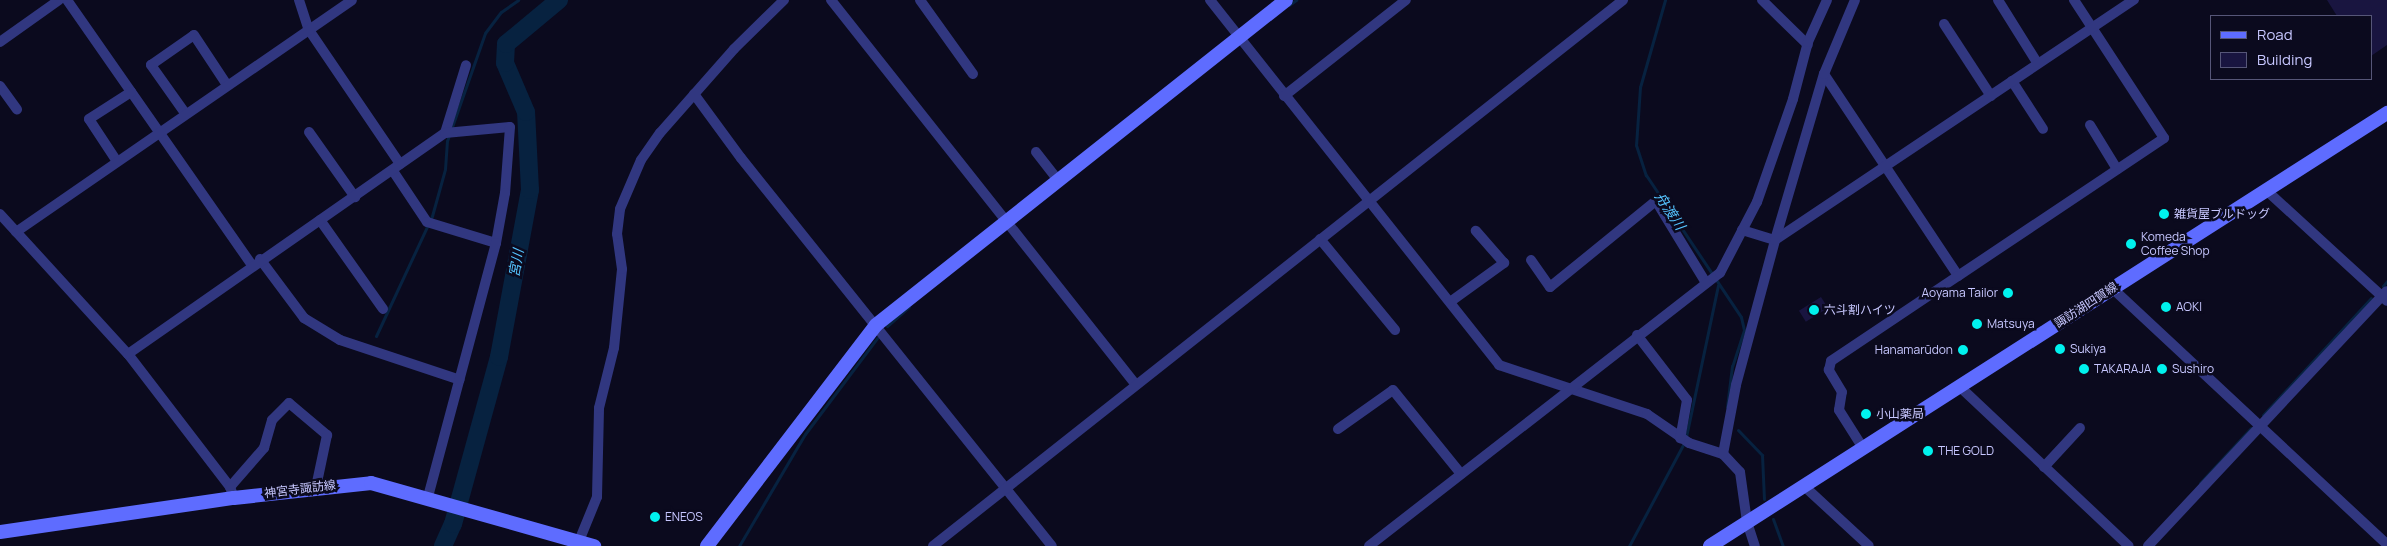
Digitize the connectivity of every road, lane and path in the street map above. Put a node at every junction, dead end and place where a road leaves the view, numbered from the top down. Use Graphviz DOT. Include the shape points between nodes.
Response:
graph roads {
  1 [pos="59,0"];
  2 [pos="67,0"];
  3 [pos="299,0"];
  4 [pos="352,0"];
  5 [pos="784,0"];
  6 [pos="831,0"];
  7 [pos="920,0"];
  8 [pos="1210,0"];
  9 [pos="1286,0"];
  10 [pos="1406,0"];
  11 [pos="1623,0"];
  12 [pos="1762,0"];
  13 [pos="1827,0"];
  14 [pos="1854,0"];
  15 [pos="1998,0"];
  16 [pos="2074,0"];
  17 [pos="2134,0"];
  18 [pos="1944,24"];
  19 [pos="2092,28"];
  20 [pos="309,30"];
  21 [pos="1238,38"];
  22 [pos="0,42"];
  23 [pos="1808,45"];
  24 [pos="2038,64"];
  25 [pos="466,65"];
  26 [pos="973,74"];
  27 [pos="1824,74"];
  28 [pos="2012,81"];
  29 [pos="227,85"];
  30 [pos="0,86"];
  31 [pos="131,92"];
  32 [pos="694,94"];
  33 [pos="1284,96"];
  34 [pos="1990,96"];
  35 [pos="17,109"];
  36 [pos="184,113"];
  37 [pos="2387,113"];
  38 [pos="2090,125"];
  39 [pos="2043,128"];
  40 [pos="158,131"];
  41 [pos="308,132"];
  42 [pos="445,133"];
  43 [pos="1036,152"];
  44 [pos="116,160"];
  45 [pos="1884,167"];
  46 [pos="397,168"];
  47 [pos="2117,169"];
  48 [pos="1058,180"];
  49 [pos="2266,190"];
  50 [pos="355,197"];
  51 [pos="1370,202"];
  52 [pos="0,214"];
  53 [pos="320,220"];
  54 [pos="1005,221"];
  55 [pos="1476,230"];
  56 [pos="1742,230"];
  57 [pos="16,232"];
  58 [pos="1320,239"];
  59 [pos="1775,240"];
  60 [pos="496,243"];
  61 [pos="1531,260"];
  62 [pos="256,262"];
  63 [pos="1958,276"];
  64 [pos="1708,282"];
  65 [pos="2112,288"];
  66 [pos="2385,296"];
  67 [pos="1450,302"];
  68 [pos="383,309"];
  69 [pos="876,325"];
  70 [pos="1394,330"];
  71 [pos="1637,335"];
  72 [pos="128,354"];
  73 [pos="460,380"];
  74 [pos="1136,385"];
  75 [pos="1959,386"];
  76 [pos="1568,388"];
  77 [pos="2262,426"];
  78 [pos="2080,428"];
  79 [pos="1338,429"];
  80 [pos="1684,440"];
  81 [pos="1863,448"];
  82 [pos="1723,454"];
  83 [pos="2044,467"];
  84 [pos="1461,474"];
  85 [pos="1804,486"];
  86 [pos="316,487"];
  87 [pos="1007,490"];
  88 [pos="232,492"];
  89 [pos="434,499"];
  90 [pos="1747,522"];
  91 [pos="0,532"];
  92 [pos="946,542"];
  93 [pos="578,544"];
  94 [pos="2387,544"];
  95 [pos="594,546"];
  96 [pos="707,546"];
  97 [pos="933,546"];
  98 [pos="1052,546"];
  99 [pos="1369,546"];
  100 [pos="1710,546"];
  101 [pos="1755,546"];
  102 [pos="1869,546"];
  103 [pos="2128,546"];
  104 [pos="2148,546"];
  1 -- 22 [label="street"];
  2 -- 31 [label="street"];
  3 -- 20 [label="street"];
  4 -- 20 [label="street"];
  5 -- 32 [label="street"];
  6 -- 54 [label="street"];
  7 -- 26 [label="street"];
  8 -- 21 [label="street"];
  9 -- 21 [label="main road"];
  10 -- 33 [label="street"];
  11 -- 51 [label="street"];
  12 -- 23 [label="street"];
  13 -- 23 [label="street"];
  14 -- 27 [label="street"];
  15 -- 24 [label="street"];
  16 -- 19 [label="street"];
  17 -- 19 [label="street"];
  18 -- 34 [label="street"];
  19 -- 24 [label="street"];
  19 -- 47 [label="street" via="2164,138"];
  20 -- 29 [label="street"];
  20 -- 46 [label="street"];
  21 -- 33 [label="street"];
  21 -- 48 [label="main road"];
  23 -- 56 [label="street" via="1757,202"];
  24 -- 28 [label="street"];
  25 -- 42 [label="street"];
  27 -- 45 [label="street"];
  27 -- 59 [label="street"];
  28 -- 34 [label="street"];
  28 -- 39 [label="street"];
  29 -- 36 [label="street"];
  29 -- 36 [label="street" via="194,35 151,65"];
  30 -- 35 [label="street"];
  31 -- 40 [label="street"];
  31 -- 44 [label="street" via="90,119"];
  32 -- 69 [label="street" via="741,158"];
  32 -- 93 [label="street" via="641,160 620,209 617,234 622,269 614,348 599,408 597,497"];
  33 -- 51 [label="street"];
  34 -- 45 [label="street"];
  36 -- 40 [label="street"];
  37 -- 49 [label="main road, 諏訪湖四賀線"];
  38 -- 47 [label="street"];
  40 -- 44 [label="street"];
  40 -- 62 [label="street"];
  41 -- 50 [label="street"];
  42 -- 46 [label="street"];
  42 -- 60 [label="street" via="510,128 505,193"];
  43 -- 48 [label="street"];
  44 -- 57 [label="street"];
  45 -- 59 [label="street"];
  45 -- 63 [label="street"];
  46 -- 50 [label="street"];
  46 -- 60 [label="street" via="426,222"];
  47 -- 63 [label="street"];
  48 -- 54 [label="main road"];
  49 -- 65 [label="main road, 諏訪湖四賀線"];
  49 -- 66 [label="street"];
  50 -- 53 [label="street"];
  51 -- 58 [label="street"];
  51 -- 67 [label="street"];
  52 -- 57 [label="street"];
  53 -- 62 [label="street"];
  53 -- 68 [label="street"];
  54 -- 69 [label="main road"];
  54 -- 74 [label="street"];
  55 -- 67 [label="street" via="1504,262"];
  56 -- 59 [label="street"];
  56 -- 64 [label="street" via="1719,274"];
  57 -- 72 [label="street"];
  58 -- 70 [label="street"];
  58 -- 74 [label="street"];
  59 -- 82 [label="street" via="1736,386"];
  60 -- 73 [label="street"];
  61 -- 64 [label="street" via="1550,287 1656,201"];
  62 -- 72 [label="street"];
  62 -- 73 [label="street" via="304,318 340,340"];
  63 -- 81 [label="street" via="1831,361 1829,370 1842,392 1839,410"];
  64 -- 71 [label="street"];
  65 -- 75 [label="main road, 諏訪湖四賀線"];
  65 -- 77 [label="street"];
  66 -- 77 [label="street"];
  67 -- 76 [label="street" via="1499,365"];
  69 -- 87 [label="street"];
  69 -- 96 [label="main road"];
  71 -- 76 [label="street"];
  71 -- 80 [label="street" via="1687,400"];
  72 -- 88 [label="street"];
  73 -- 89 [label="street"];
  74 -- 87 [label="street"];
  75 -- 81 [label="main road, 諏訪湖四賀線"];
  75 -- 83 [label="street"];
  76 -- 80 [label="street" via="1647,414"];
  76 -- 84 [label="street"];
  77 -- 94 [label="street"];
  77 -- 104 [label="street"];
  78 -- 83 [label="street"];
  79 -- 84 [label="street" via="1393,390"];
  80 -- 82 [label="street"];
  81 -- 85 [label="main road, 諏訪湖四賀線"];
  82 -- 90 [label="street" via="1740,472"];
  83 -- 103 [label="street"];
  84 -- 99 [label="street"];
  85 -- 90 [label="main road, 諏訪湖四賀線"];
  85 -- 102 [label="street"];
  86 -- 88 [label="main road, 神宮寺諏訪線"];
  86 -- 88 [label="street" via="327,436 289,403 272,420 264,448"];
  86 -- 89 [label="main road, 神宮寺諏訪線" via="371,484"];
  87 -- 92 [label="street"];
  87 -- 98 [label="street"];
  88 -- 91 [label="main road, 神宮寺諏訪線"];
  89 -- 93 [label="main road, 神宮寺諏訪線"];
  90 -- 100 [label="main road, 諏訪湖四賀線"];
  90 -- 101 [label="street"];
  92 -- 97 [label="street"];
  93 -- 95 [label="main road, 神宮寺諏訪線"];
}
